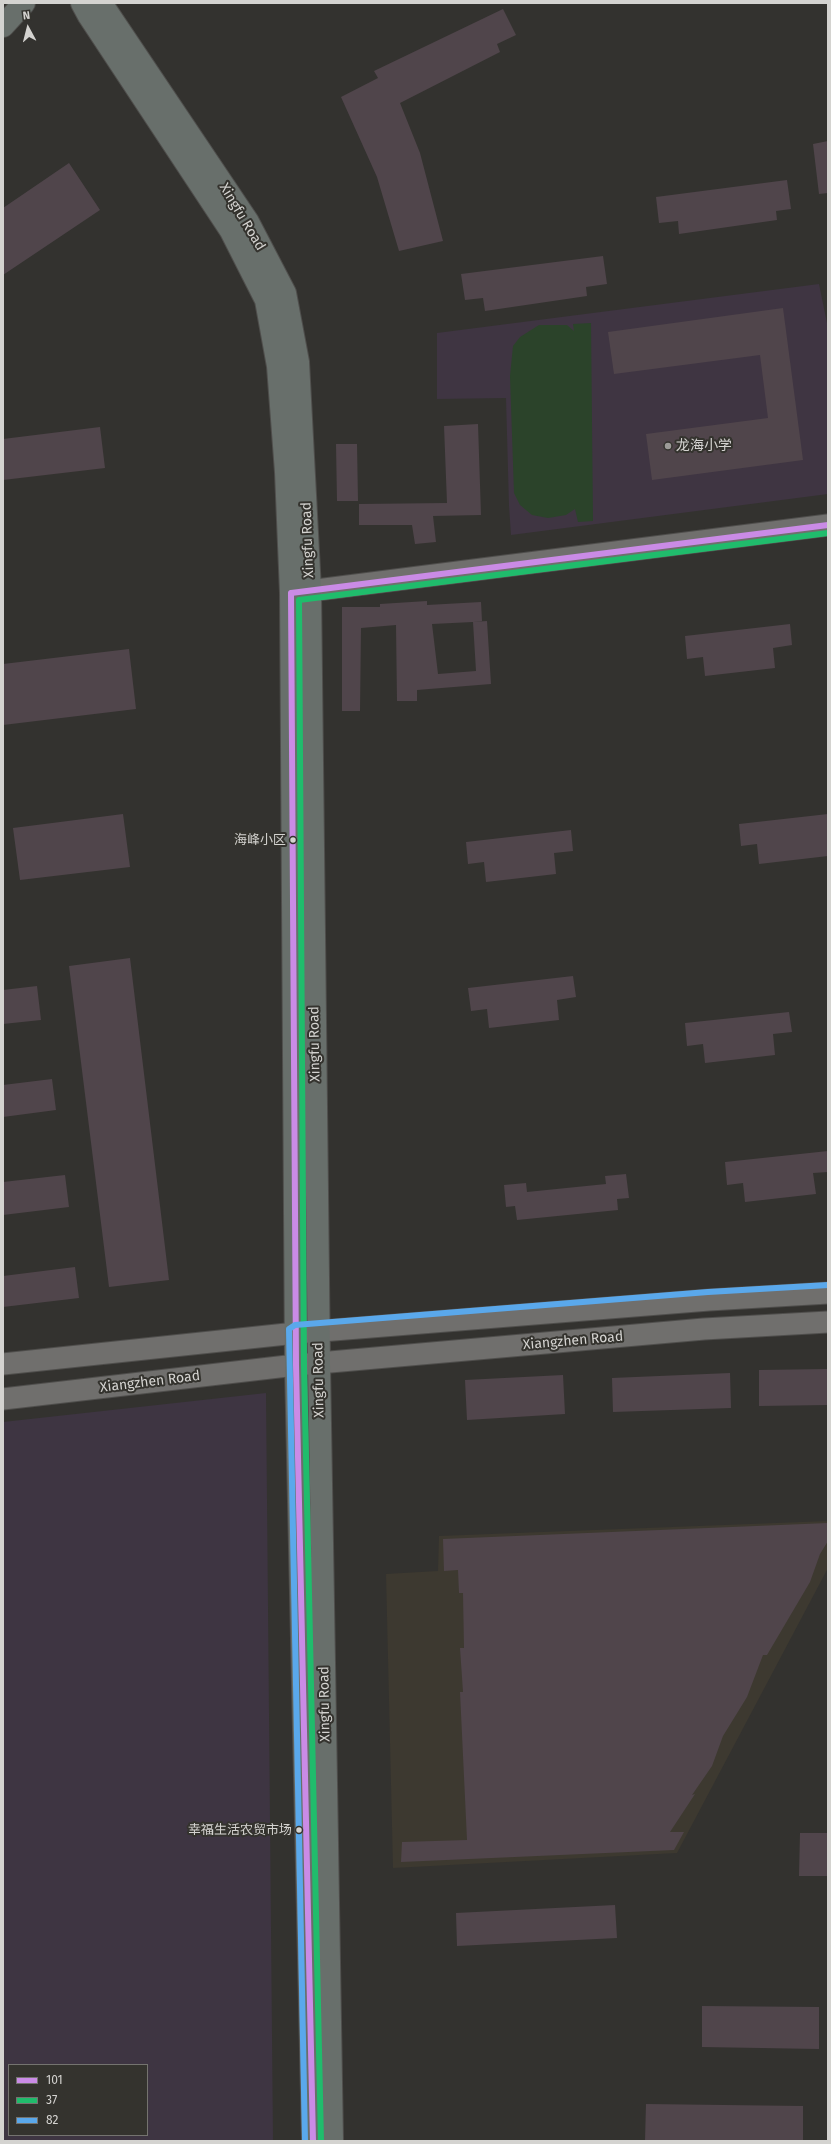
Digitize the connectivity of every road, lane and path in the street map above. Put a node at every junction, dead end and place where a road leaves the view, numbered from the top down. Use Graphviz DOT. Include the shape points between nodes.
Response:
graph roads {
  1 [pos="24,3"];
  2 [pos="82,3"];
  3 [pos="101,3"];
  4 [pos="3,26"];
  5 [pos="828,525"];
  6 [pos="300,592"];
  7 [pos="828,1293"];
  8 [pos="828,1322"];
  9 [pos="319,1332"];
  10 [pos="296,1333"];
  11 [pos="3,1364"];
  12 [pos="319,1364"];
  13 [pos="296,1365"];
  14 [pos="3,1399"];
  15 [pos="313,2141"];
  16 [pos="332,2141"];
  1 -- 4 [label="main road"];
  2 -- 6 [label="main road, Xingfu Road" via="231,231 266,300 278,366 286,472"];
  3 -- 6 [label="main road, Xingfu Road" via="248,222 285,294 298,362"];
  5 -- 6 [label="street"];
  6 -- 9 [label="main road, Xingfu Road"];
  6 -- 10 [label="main road, Xingfu Road"];
  7 -- 9 [label="street, Xiangzhen Road" via="708,1300"];
  8 -- 12 [label="street, Xiangzhen Road" via="704,1328"];
  9 -- 10 [label="street, Xiangzhen Road"];
  9 -- 12 [label="main road, Xingfu Road"];
  10 -- 11 [label="street"];
  10 -- 13 [label="main road, Xingfu Road"];
  12 -- 13 [label="street, Xiangzhen Road"];
  12 -- 16 [label="main road, Xingfu Road"];
  13 -- 14 [label="street, Xiangzhen Road"];
  13 -- 15 [label="main road, Xingfu Road"];
}
